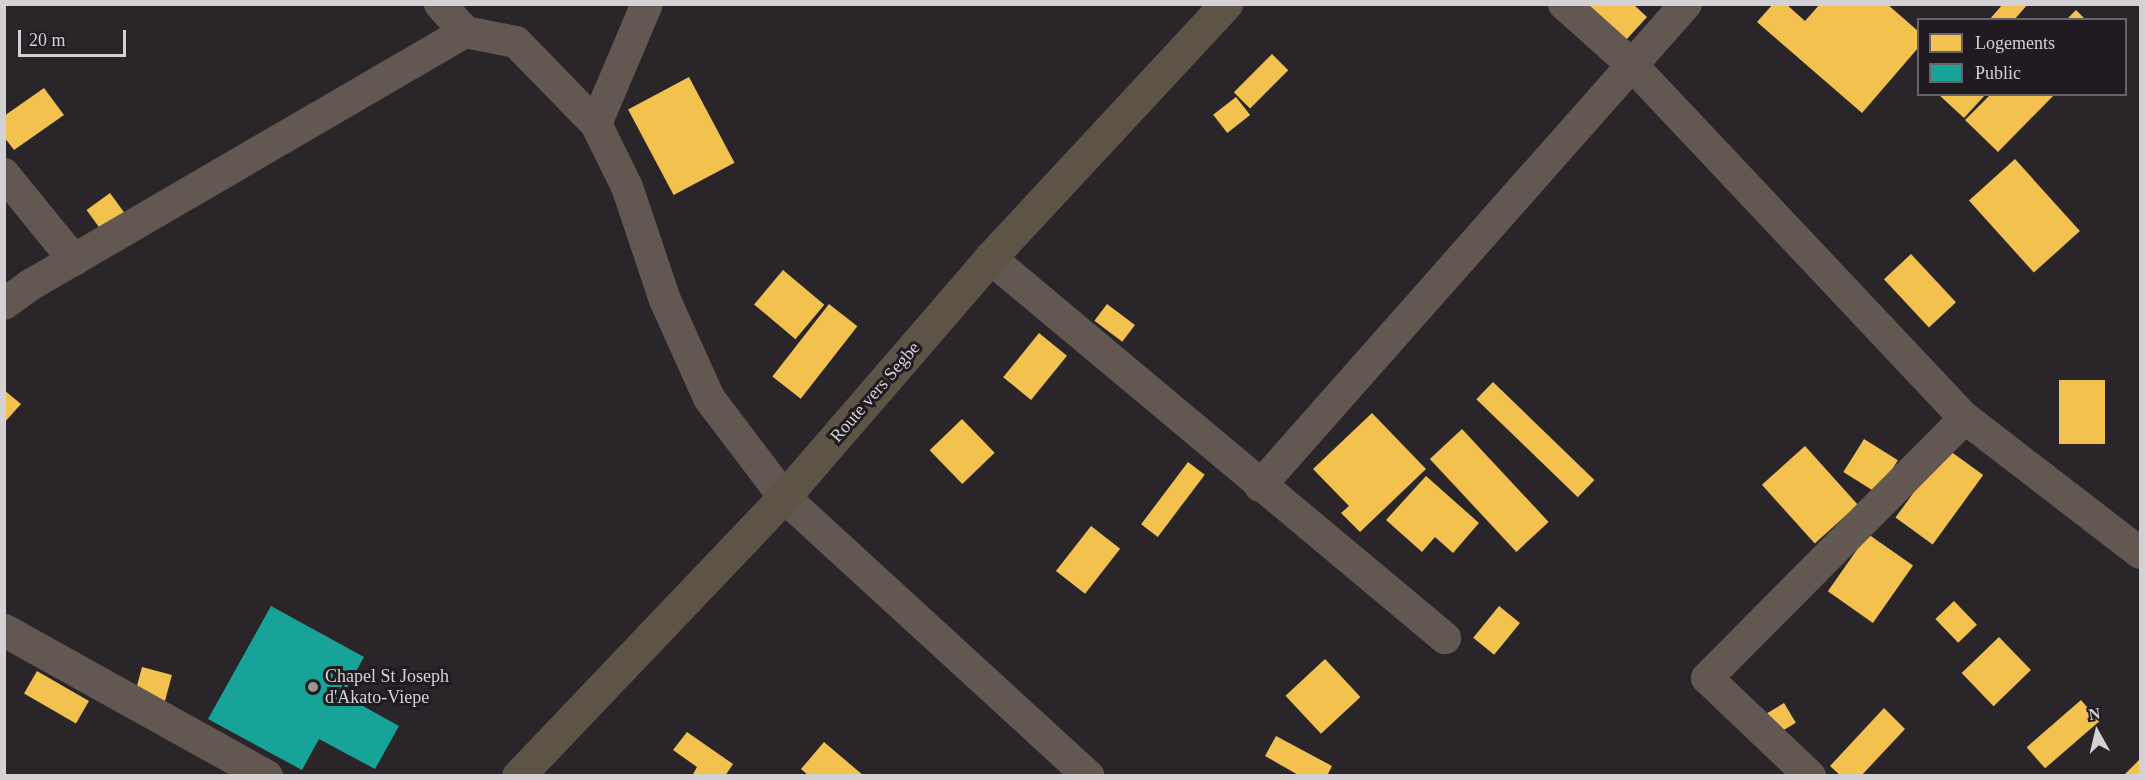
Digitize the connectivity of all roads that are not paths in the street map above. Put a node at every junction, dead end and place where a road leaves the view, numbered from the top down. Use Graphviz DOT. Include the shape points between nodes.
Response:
graph roads {
  1 [pos="440,4"];
  2 [pos="647,4"];
  3 [pos="1226,4"];
  4 [pos="1564,4"];
  5 [pos="1686,4"];
  6 [pos="465,32"];
  7 [pos="1630,63"];
  8 [pos="596,124"];
  9 [pos="4,174"];
  10 [pos="990,258"];
  11 [pos="75,260"];
  12 [pos="4,304"];
  13 [pos="1965,418"];
  14 [pos="1260,486"];
  15 [pos="784,497"];
  16 [pos="2140,553"];
  17 [pos="4,630"];
  18 [pos="1445,638"];
  19 [pos="266,776"];
  20 [pos="518,776"];
  21 [pos="1088,776"];
  22 [pos="1810,776"];
  1 -- 6 [label="street"];
  2 -- 8 [label="street"];
  3 -- 10 [label="main road, Route vers Segbe"];
  4 -- 7 [label="street"];
  5 -- 7 [label="street"];
  6 -- 8 [label="street" via="516,42"];
  6 -- 11 [label="street"];
  7 -- 13 [label="street"];
  7 -- 14 [label="street"];
  8 -- 15 [label="street" via="627,187 665,300 709,398"];
  9 -- 11 [label="street"];
  10 -- 14 [label="street"];
  10 -- 15 [label="main road, Route vers Segbe"];
  11 -- 12 [label="street"];
  13 -- 16 [label="street"];
  13 -- 22 [label="street" via="1707,678"];
  14 -- 18 [label="street"];
  15 -- 20 [label="main road, Route vers Segbe"];
  15 -- 21 [label="street"];
  17 -- 19 [label="street"];
}
